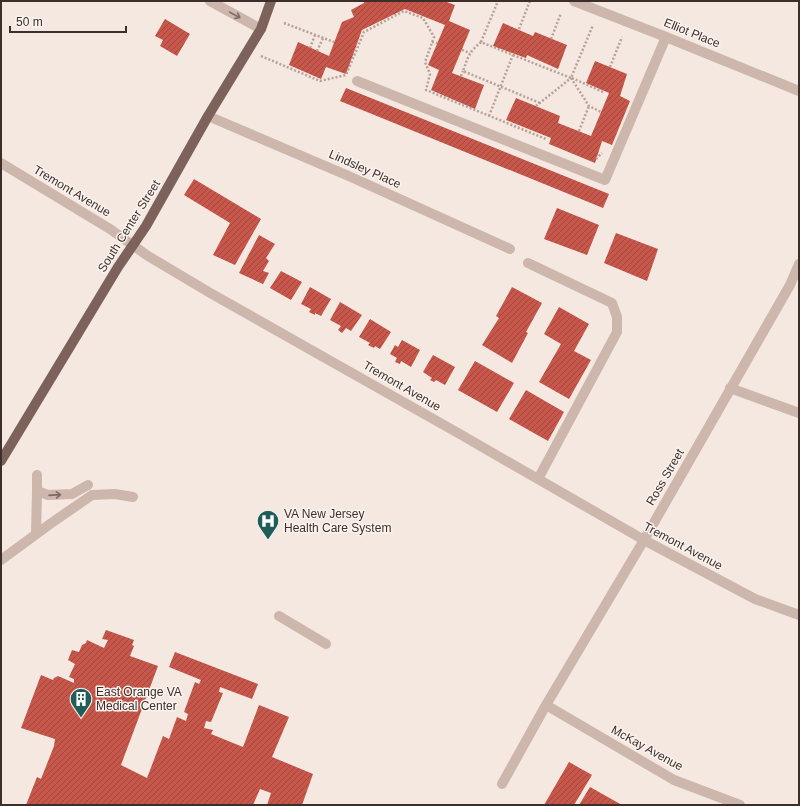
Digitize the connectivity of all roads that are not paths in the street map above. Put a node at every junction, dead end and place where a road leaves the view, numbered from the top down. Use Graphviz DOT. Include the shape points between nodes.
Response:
graph roads {
  1 [pos="210,1"];
  2 [pos="271,1"];
  3 [pos="574,1"];
  4 [pos="261,29"];
  5 [pos="666,37"];
  6 [pos="357,81"];
  7 [pos="799,91"];
  8 [pos="208,116"];
  9 [pos="1,163"];
  10 [pos="132,246"];
  11 [pos="510,249"];
  12 [pos="528,263"];
  13 [pos="799,264"];
  14 [pos="730,388"];
  15 [pos="799,413"];
  16 [pos="1,461"];
  17 [pos="38,475"];
  18 [pos="538,479"];
  19 [pos="88,485"];
  20 [pos="37,491"];
  21 [pos="133,497"];
  22 [pos="36,534"];
  23 [pos="644,540"];
  24 [pos="1,560"];
  25 [pos="799,615"];
  26 [pos="279,616"];
  27 [pos="326,644"];
  28 [pos="546,705"];
  29 [pos="502,784"];
  30 [pos="740,805"];
  1 -- 4 [label="street, one-way"];
  2 -- 4 [label="main road, South Center Street"];
  3 -- 5 [label="street, Elliot Place"];
  4 -- 8 [label="main road, South Center Street"];
  5 -- 6 [label="street" via="605,180"];
  5 -- 7 [label="street, Elliot Place"];
  8 -- 10 [label="main road, South Center Street"];
  8 -- 11 [label="street, Lindsley Place"];
  9 -- 10 [label="street, Tremont Avenue" via="110,229"];
  10 -- 16 [label="main road, South Center Street"];
  10 -- 18 [label="street, Tremont Avenue"];
  12 -- 18 [label="street" via="612,303 617,317 617,332"];
  13 -- 14 [label="street, Ross Street" via="790,285"];
  14 -- 15 [label="street"];
  14 -- 23 [label="street, Ross Street"];
  17 -- 20 [label="street"];
  18 -- 23 [label="street, Tremont Avenue"];
  20 -- 19 [label="street, one-way" via="48,496 72,494"];
  20 -- 22 [label="street"];
  21 -- 22 [label="street" via="115,494 92,496"];
  22 -- 24 [label="street"];
  23 -- 25 [label="street, Tremont Avenue" via="755,599"];
  23 -- 28 [label="street, Ross Street"];
  26 -- 27 [label="street"];
  28 -- 29 [label="street, Ross Street"];
  28 -- 30 [label="street, McKay Avenue" via="674,780"];
}
